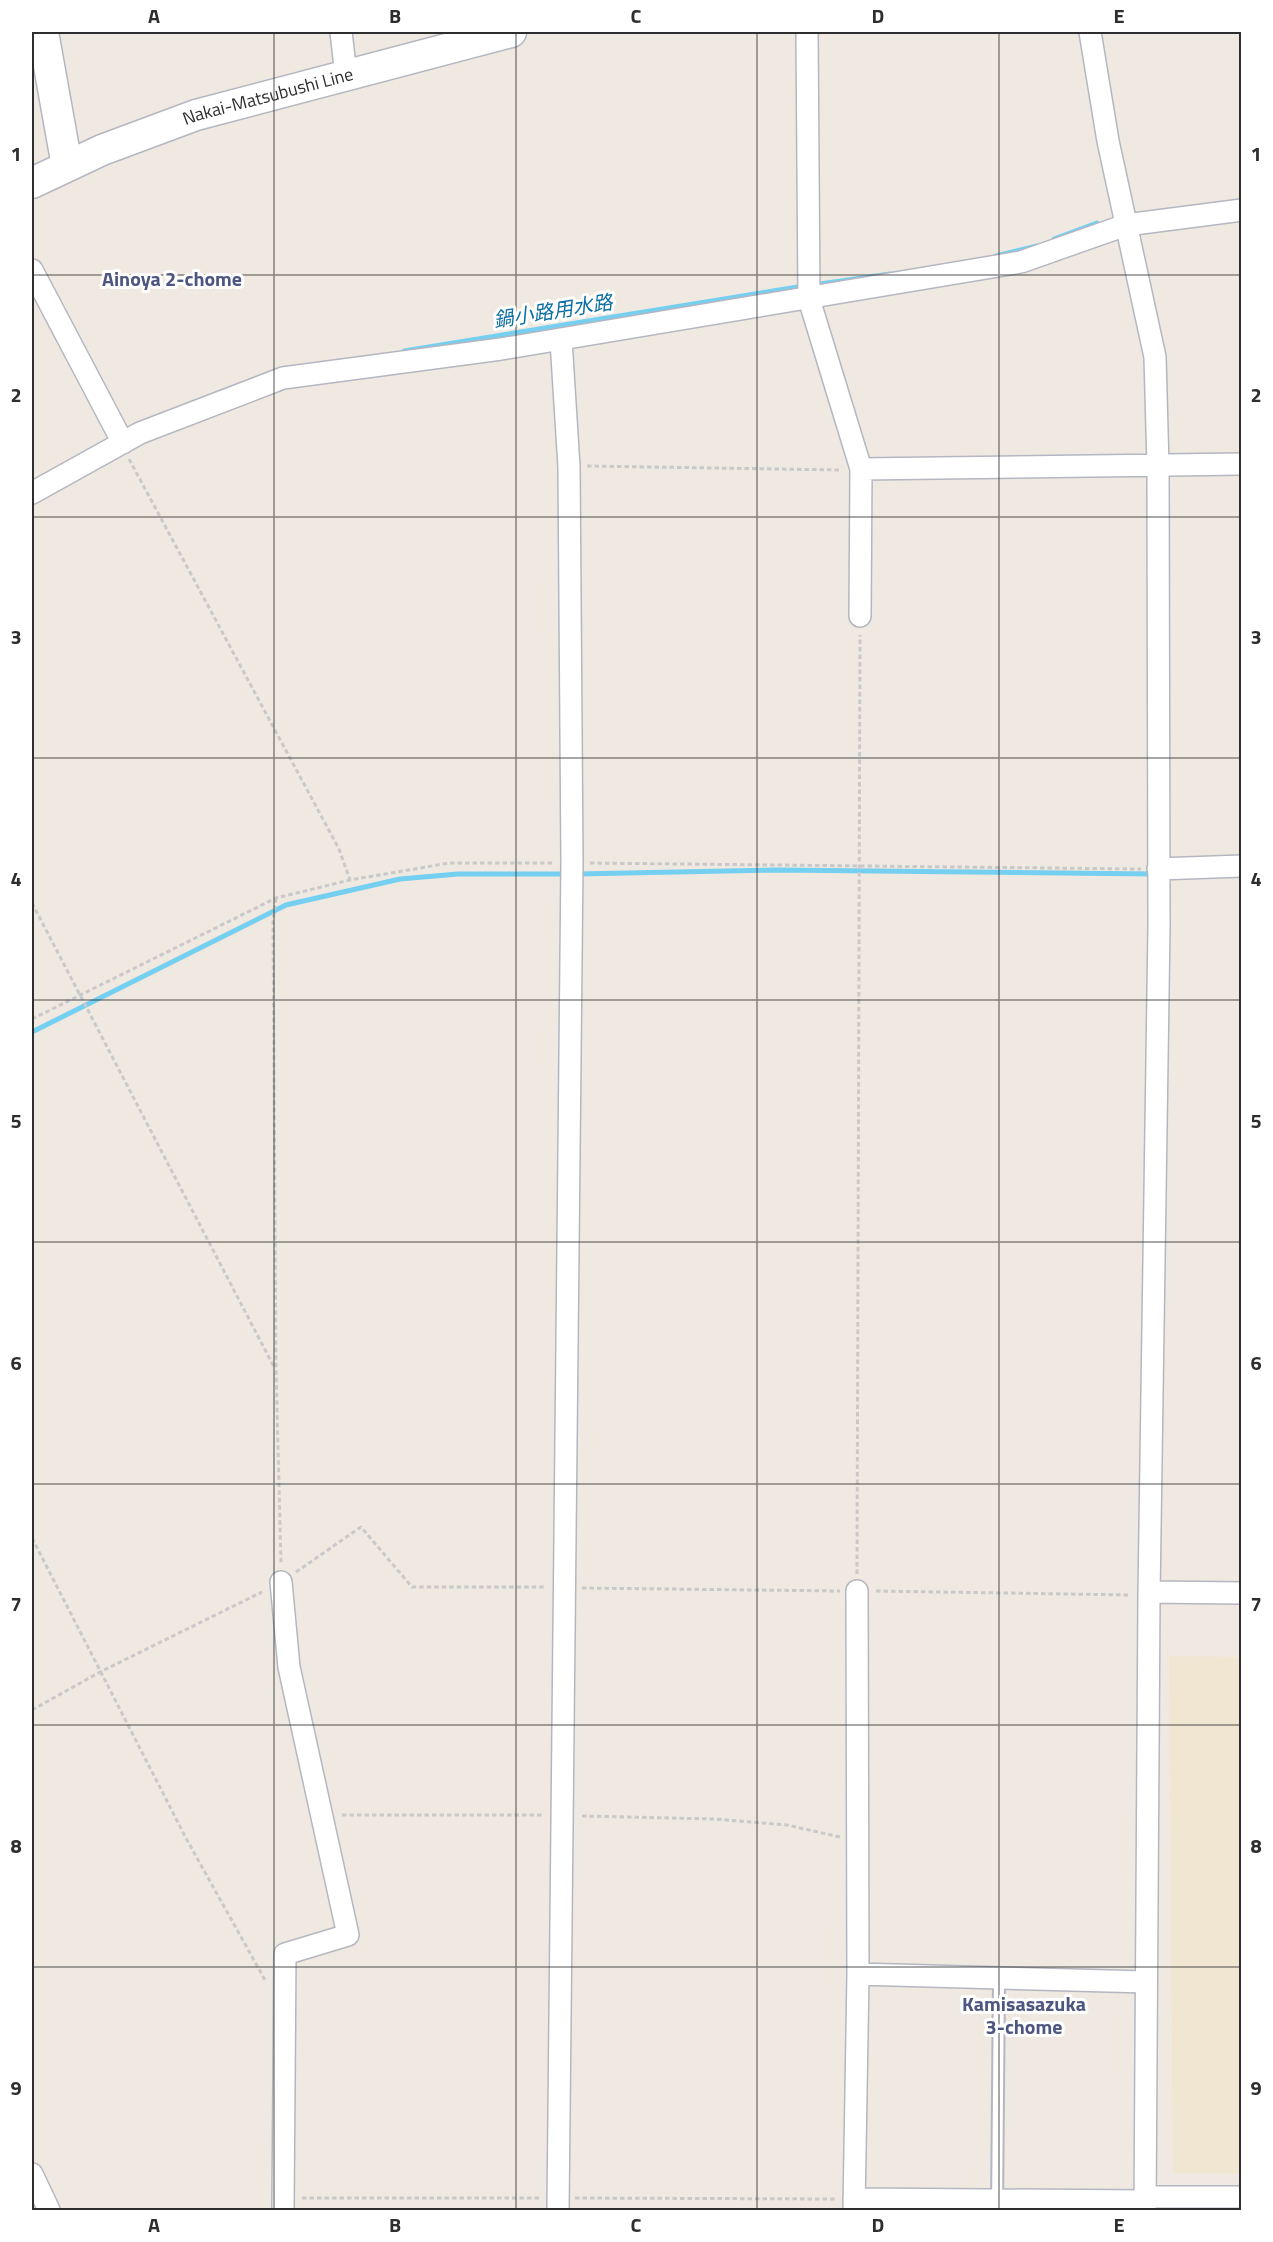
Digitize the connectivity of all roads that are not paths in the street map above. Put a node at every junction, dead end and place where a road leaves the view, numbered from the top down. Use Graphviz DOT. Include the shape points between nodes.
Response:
graph roads {
  1 [pos="43,32"];
  2 [pos="341,32"];
  3 [pos="511,32"];
  4 [pos="807,32"];
  5 [pos="1090,32"];
  6 [pos="346,75"];
  7 [pos="67,166"];
  8 [pos="32,183"];
  9 [pos="1242,210"];
  10 [pos="1126,225"];
  11 [pos="32,270"];
  12 [pos="809,299"];
  13 [pos="561,340"];
  14 [pos="123,443"];
  15 [pos="1242,464"];
  16 [pos="1158,466"];
  17 [pos="861,470"];
  18 [pos="32,493"];
  19 [pos="860,615"];
  20 [pos="1242,866"];
  21 [pos="1158,869"];
  22 [pos="281,1582"];
  23 [pos="857,1591"];
  24 [pos="1149,1593"];
  25 [pos="1242,1593"];
  26 [pos="858,1974"];
  27 [pos="999,1978"];
  28 [pos="1146,1982"];
  29 [pos="32,2175"];
  30 [pos="1242,2197"];
  31 [pos="1145,2203"];
  32 [pos="854,2205"];
  33 [pos="997,2205"];
  34 [pos="49,2211"];
  35 [pos="283,2211"];
  36 [pos="558,2211"];
  1 -- 7 [label="main road"];
  2 -- 6 [label="street"];
  3 -- 6 [label="main road, Nakai-Matsubushi Line"];
  4 -- 12 [label="street"];
  5 -- 10 [label="street"];
  6 -- 7 [label="main road, Nakai-Matsubushi Line" via="196,115"];
  7 -- 8 [label="main road, Nakai-Matsubushi Line"];
  9 -- 10 [label="street"];
  10 -- 12 [label="street" via="1022,262"];
  10 -- 16 [label="street" via="1155,357"];
  11 -- 14 [label="street"];
  12 -- 13 [label="street"];
  12 -- 17 [label="street"];
  13 -- 14 [label="street" via="283,378"];
  13 -- 36 [label="street" via="569,467 572,862"];
  14 -- 18 [label="street"];
  15 -- 16 [label="street"];
  16 -- 17 [label="street" via="1004,465"];
  16 -- 21 [label="street"];
  17 -- 19 [label="street"];
  20 -- 21 [label="street"];
  21 -- 24 [label="street"];
  22 -- 35 [label="street" via="289,1667 348,1935 285,1954"];
  23 -- 26 [label="street"];
  24 -- 25 [label="street"];
  24 -- 28 [label="street"];
  26 -- 27 [label="street"];
  26 -- 32 [label="street"];
  27 -- 28 [label="street"];
  27 -- 33 [label="lane"];
  28 -- 31 [label="street"];
  29 -- 34 [label="street"];
  30 -- 31 [label="street"];
  31 -- 33 [label="street"];
  32 -- 33 [label="street"];
}
